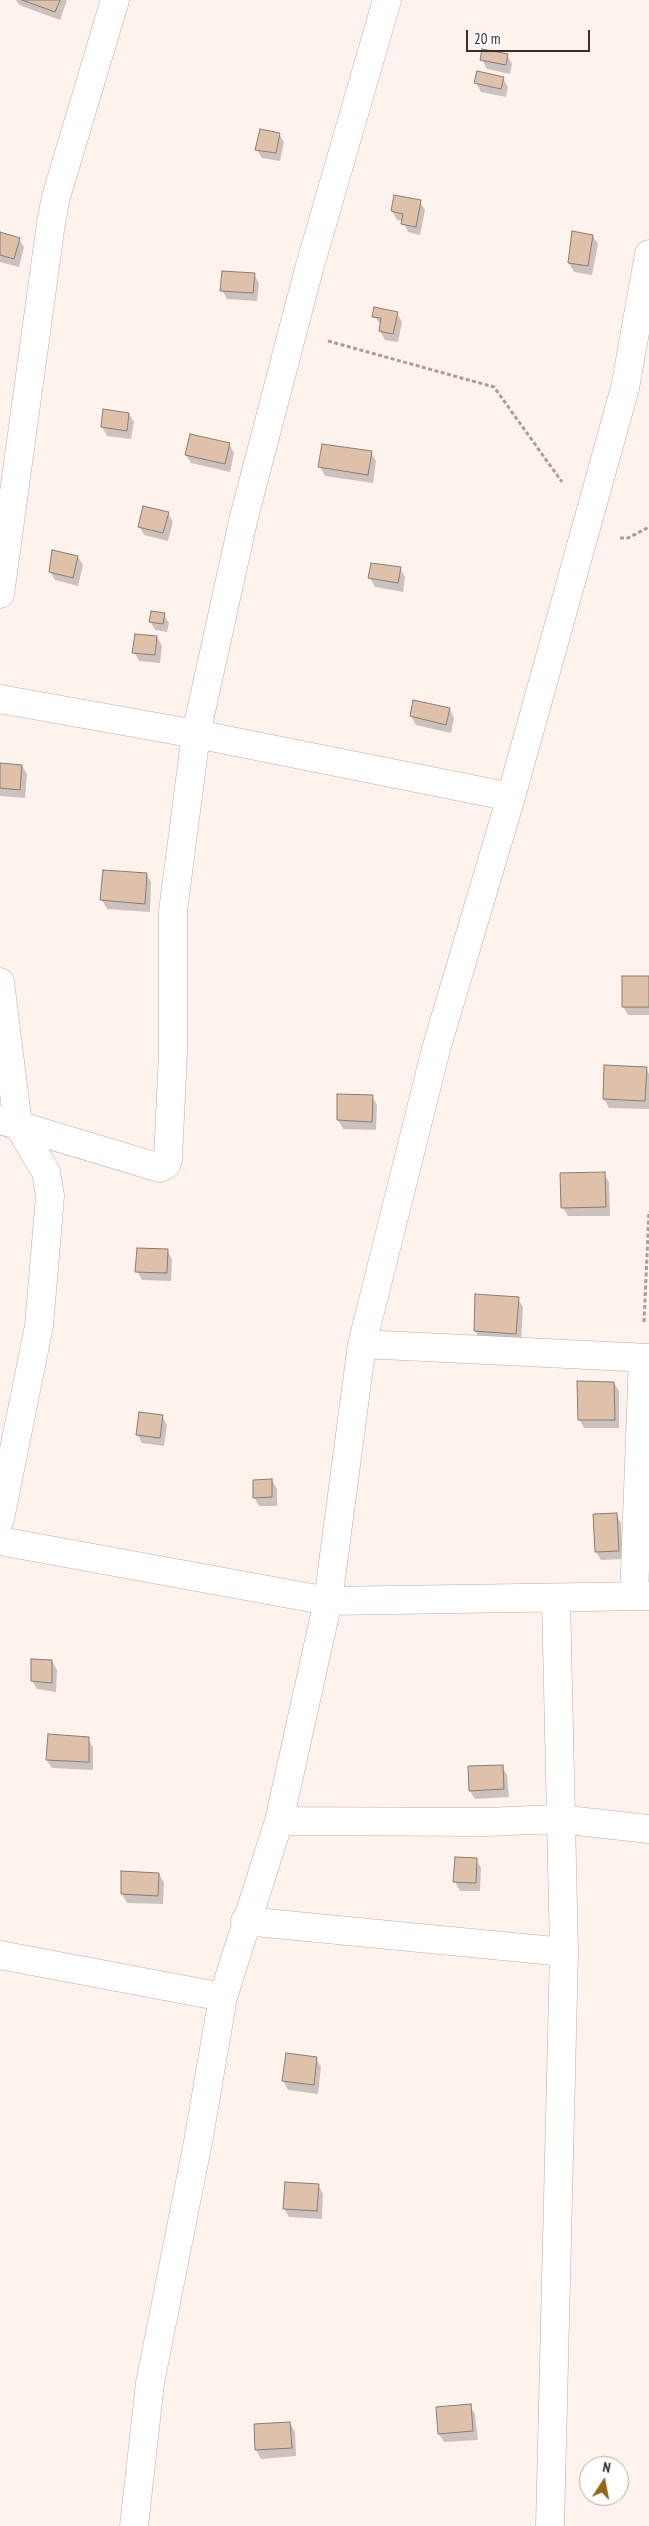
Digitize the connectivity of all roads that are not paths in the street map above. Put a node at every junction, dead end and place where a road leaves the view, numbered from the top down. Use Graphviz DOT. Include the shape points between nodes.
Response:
graph roads {
  1 [pos="115,0"];
  2 [pos="387,0"];
  3 [pos="648,266"];
  4 [pos="0,594"];
  5 [pos="0,699"];
  6 [pos="196,734"];
  7 [pos="511,797"];
  8 [pos="0,982"];
  9 [pos="9,1123"];
  10 [pos="362,1344"];
  11 [pos="646,1358"];
  12 [pos="0,1519"];
  13 [pos="0,1541"];
  14 [pos="642,1596"];
  15 [pos="556,1598"];
  16 [pos="328,1601"];
  17 [pos="560,1819"];
  18 [pos="279,1821"];
  19 [pos="649,1829"];
  20 [pos="246,1921"];
  21 [pos="564,1952"];
  22 [pos="0,1955"];
  23 [pos="223,1997"];
  24 [pos="134,2526"];
  25 [pos="550,2526"];
  1 -- 4 [label="street" via="56,197"];
  2 -- 6 [label="street" via="244,517"];
  3 -- 7 [label="street" via="625,388"];
  5 -- 6 [label="street"];
  6 -- 7 [label="street"];
  6 -- 9 [label="street" via="173,911 173,1052 166,1165 160,1168"];
  7 -- 10 [label="street" via="436,1049"];
  8 -- 9 [label="street"];
  9 -- 12 [label="street" via="46,1172 50,1196 39,1326"];
  10 -- 11 [label="street"];
  10 -- 16 [label="street"];
  11 -- 14 [label="street"];
  13 -- 16 [label="street"];
  14 -- 15 [label="street"];
  15 -- 16 [label="street"];
  15 -- 17 [label="street"];
  16 -- 18 [label="street"];
  17 -- 18 [label="street"];
  17 -- 19 [label="street"];
  17 -- 21 [label="street"];
  18 -- 20 [label="street"];
  20 -- 21 [label="street"];
  20 -- 23 [label="street"];
  21 -- 25 [label="street"];
  22 -- 23 [label="street"];
  23 -- 24 [label="street" via="150,2382"];
}
